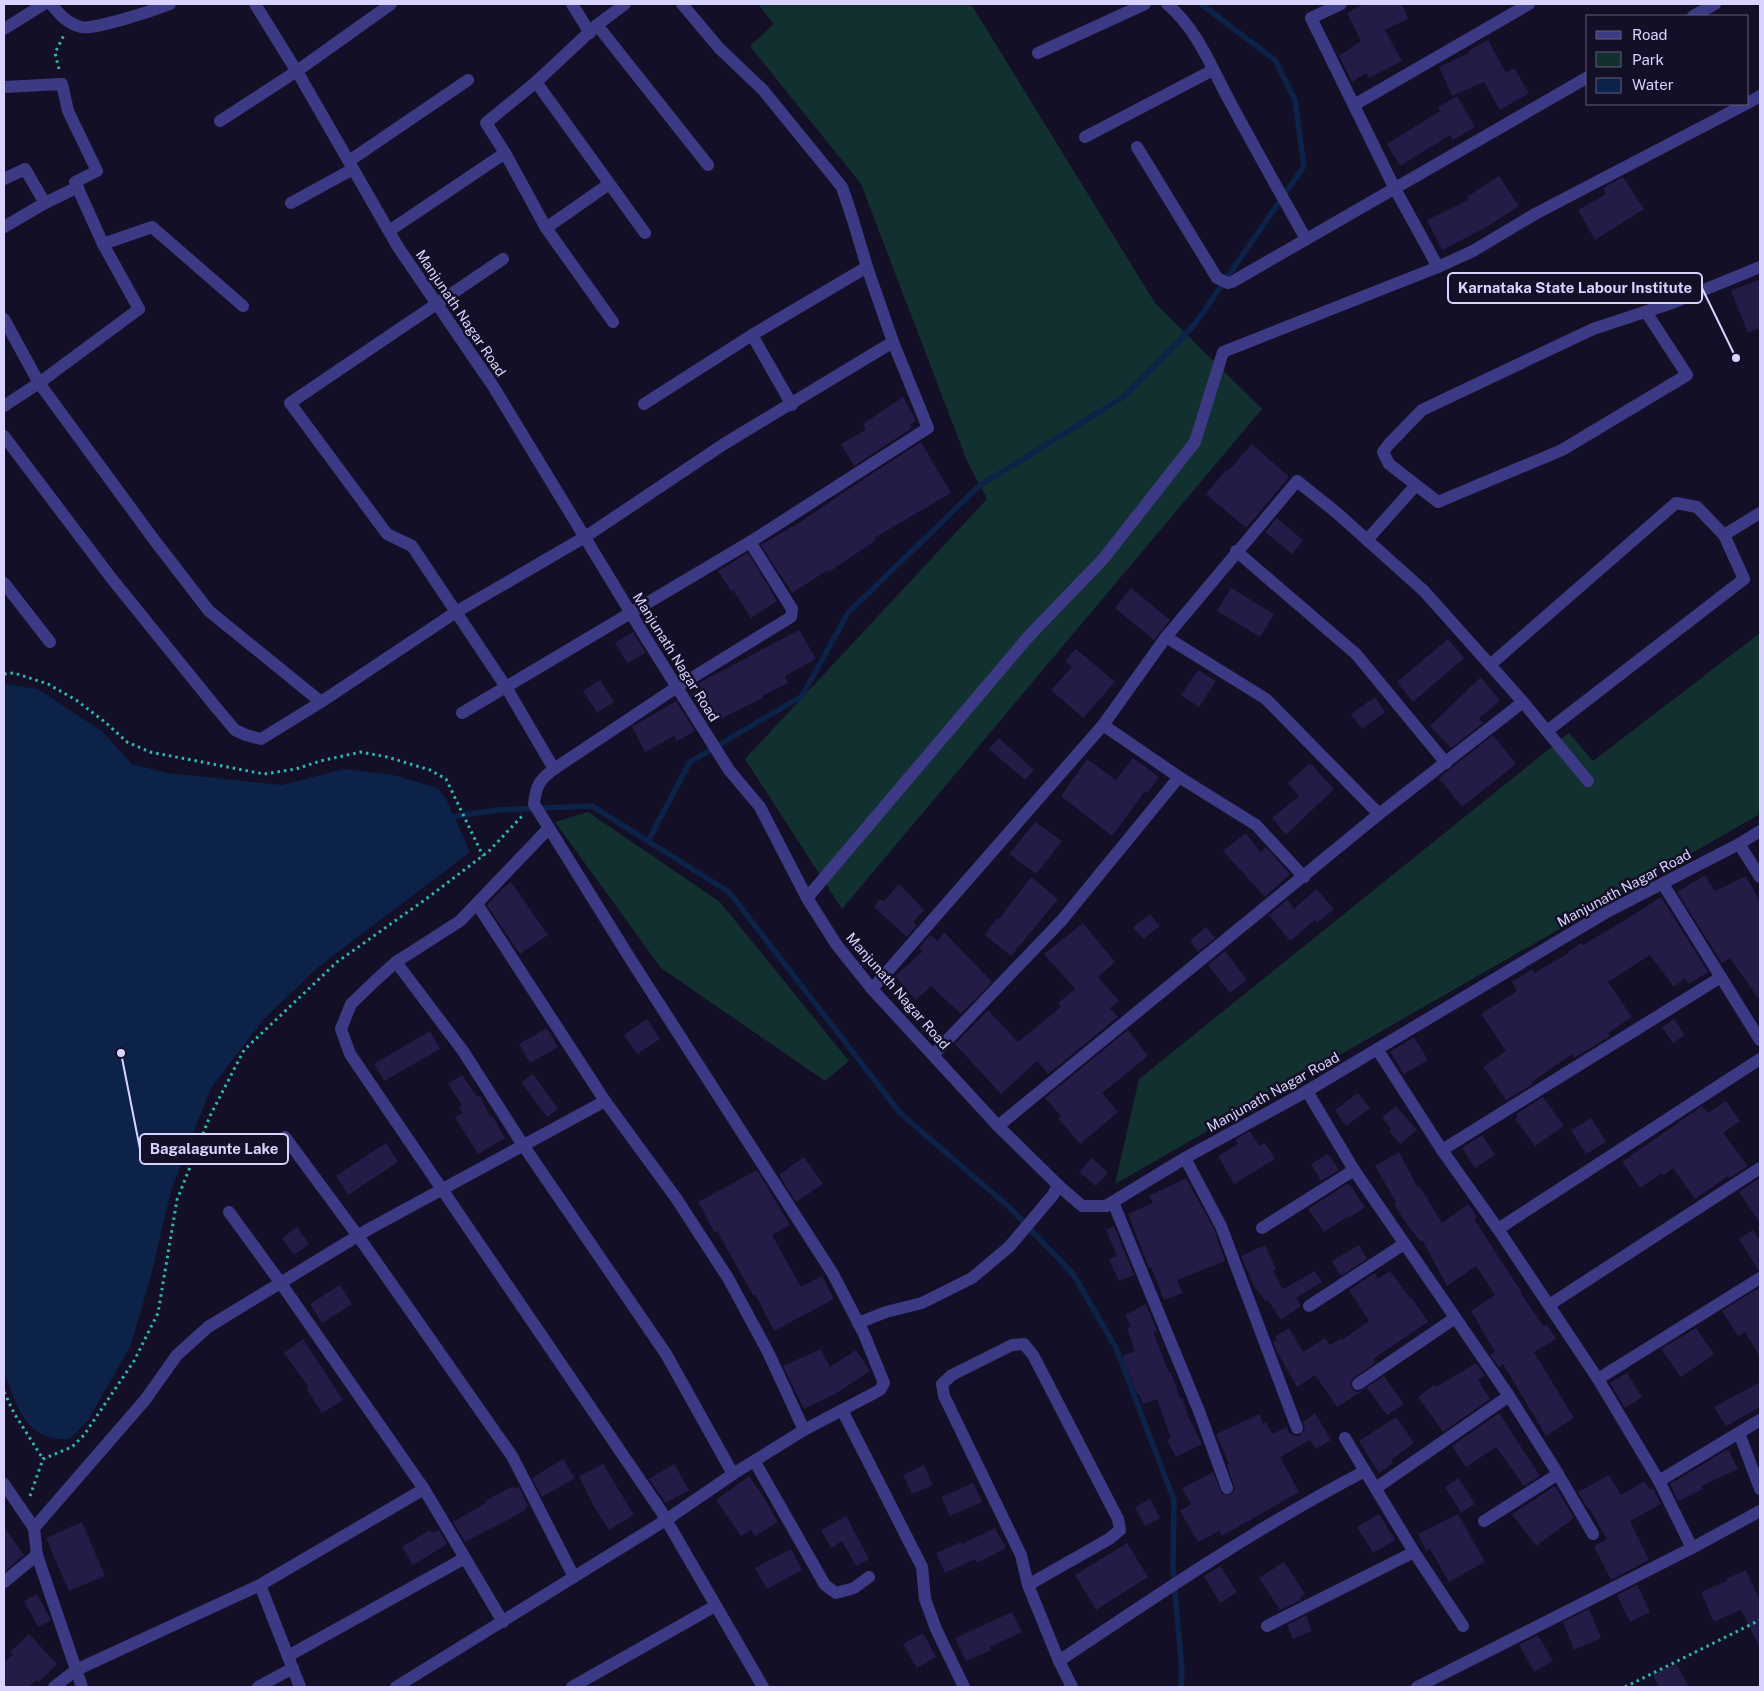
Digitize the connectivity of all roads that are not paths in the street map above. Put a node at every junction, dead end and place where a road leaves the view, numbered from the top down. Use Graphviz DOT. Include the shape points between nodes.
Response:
graph roads {
  1 [pos="44,4"];
  2 [pos="51,4"];
  3 [pos="170,4"];
  4 [pos="255,4"];
  5 [pos="391,4"];
  6 [pos="572,4"];
  7 [pos="625,4"];
  8 [pos="682,4"];
  9 [pos="1144,4"];
  10 [pos="1166,4"];
  11 [pos="1341,4"];
  12 [pos="1529,4"];
  13 [pos="1715,4"];
  14 [pos="1695,15"];
  15 [pos="4,29"];
  16 [pos="593,29"];
  17 [pos="1038,53"];
  18 [pos="1213,70"];
  19 [pos="297,71"];
  20 [pos="1586,78"];
  21 [pos="468,80"];
  22 [pos="536,82"];
  23 [pos="4,87"];
  24 [pos="1354,105"];
  25 [pos="1743,105"];
  26 [pos="220,121"];
  27 [pos="1085,137"];
  28 [pos="1137,147"];
  29 [pos="505,153"];
  30 [pos="351,165"];
  31 [pos="708,165"];
  32 [pos="4,179"];
  33 [pos="609,184"];
  34 [pos="78,187"];
  35 [pos="1394,187"];
  36 [pos="46,203"];
  37 [pos="291,203"];
  38 [pos="4,227"];
  39 [pos="546,228"];
  40 [pos="389,231"];
  41 [pos="645,234"];
  42 [pos="1306,239"];
  43 [pos="103,244"];
  44 [pos="503,259"];
  45 [pos="866,267"];
  46 [pos="1438,267"];
  47 [pos="1760,267"];
  48 [pos="437,304"];
  49 [pos="243,306"];
  50 [pos="1646,312"];
  51 [pos="4,319"];
  52 [pos="613,322"];
  53 [pos="752,334"];
  54 [pos="893,342"];
  55 [pos="39,383"];
  56 [pos="644,404"];
  57 [pos="792,404"];
  58 [pos="4,406"];
  59 [pos="4,436"];
  60 [pos="1416,484"];
  61 [pos="1760,513"];
  62 [pos="1724,535"];
  63 [pos="585,536"];
  64 [pos="1367,540"];
  65 [pos="750,542"];
  66 [pos="1236,552"];
  67 [pos="4,583"];
  68 [pos="456,612"];
  69 [pos="632,613"];
  70 [pos="1166,637"];
  71 [pos="50,642"];
  72 [pos="1490,665"];
  73 [pos="506,687"];
  74 [pos="677,687"];
  75 [pos="321,702"];
  76 [pos="1523,702"];
  77 [pos="462,713"];
  78 [pos="1103,725"];
  79 [pos="1547,731"];
  80 [pos="1446,763"];
  81 [pos="554,769"];
  82 [pos="1179,777"];
  83 [pos="1588,781"];
  84 [pos="1379,814"];
  85 [pos="549,828"];
  86 [pos="1760,831"];
  87 [pos="1739,844"];
  88 [pos="1304,877"];
  89 [pos="1760,877"];
  90 [pos="1663,884"];
  91 [pos="807,898"];
  92 [pos="477,904"];
  93 [pos="396,962"];
  94 [pos="1721,977"];
  95 [pos="872,988"];
  96 [pos="1760,1040"];
  97 [pos="1377,1049"];
  98 [pos="933,1055"];
  99 [pos="1760,1060"];
  100 [pos="1307,1091"];
  101 [pos="604,1101"];
  102 [pos="998,1126"];
  103 [pos="285,1137"];
  104 [pos="523,1145"];
  105 [pos="1442,1150"];
  106 [pos="1186,1158"];
  107 [pos="1760,1168"];
  108 [pos="1354,1170"];
  109 [pos="443,1189"];
  110 [pos="1056,1190"];
  111 [pos="1113,1202"];
  112 [pos="229,1212"];
  113 [pos="1262,1228"];
  114 [pos="1498,1229"];
  115 [pos="358,1236"];
  116 [pos="1404,1244"];
  117 [pos="1760,1278"];
  118 [pos="280,1282"];
  119 [pos="1549,1305"];
  120 [pos="1309,1306"];
  121 [pos="1455,1318"];
  122 [pos="858,1323"];
  123 [pos="1598,1379"];
  124 [pos="1358,1384"];
  125 [pos="1510,1396"];
  126 [pos="842,1410"];
  127 [pos="1760,1420"];
  128 [pos="1297,1428"];
  129 [pos="804,1430"];
  130 [pos="1739,1433"];
  131 [pos="1345,1438"];
  132 [pos="755,1462"];
  133 [pos="1365,1471"];
  134 [pos="734,1474"];
  135 [pos="1558,1474"];
  136 [pos="1659,1481"];
  137 [pos="424,1488"];
  138 [pos="1227,1488"];
  139 [pos="1376,1488"];
  140 [pos="5,1489"];
  141 [pos="1760,1489"];
  142 [pos="1760,1511"];
  143 [pos="666,1520"];
  144 [pos="1484,1521"];
  145 [pos="34,1528"];
  146 [pos="1594,1534"];
  147 [pos="1692,1548"];
  148 [pos="1414,1552"];
  149 [pos="37,1555"];
  150 [pos="465,1558"];
  151 [pos="574,1577"];
  152 [pos="869,1577"];
  153 [pos="4,1582"];
  154 [pos="260,1585"];
  155 [pos="1028,1585"];
  156 [pos="715,1606"];
  157 [pos="503,1622"];
  158 [pos="1266,1626"];
  159 [pos="1463,1626"];
  160 [pos="1059,1661"];
  161 [pos="290,1662"];
  162 [pos="76,1670"];
  163 [pos="54,1687"];
  164 [pos="82,1687"];
  165 [pos="258,1687"];
  166 [pos="300,1687"];
  167 [pos="396,1687"];
  168 [pos="572,1687"];
  169 [pos="763,1687"];
  170 [pos="964,1687"];
  171 [pos="1072,1687"];
  172 [pos="1417,1687"];
  1 -- 15 [label="street"];
  2 -- 3 [label="street" via="70,23 83,28"];
  4 -- 19 [label="street, Manjunath Nagar Road"];
  5 -- 19 [label="street"];
  6 -- 16 [label="street"];
  7 -- 16 [label="street"];
  8 -- 45 [label="street" via="719,48 763,90 842,187"];
  9 -- 17 [label="street"];
  10 -- 18 [label="street" via="1195,35"];
  11 -- 24 [label="street" via="1311,18"];
  12 -- 24 [label="street"];
  13 -- 14 [label="street"];
  16 -- 22 [label="street"];
  16 -- 31 [label="street"];
  18 -- 27 [label="street"];
  18 -- 42 [label="street"];
  19 -- 26 [label="street"];
  19 -- 30 [label="street, Manjunath Nagar Road"];
  20 -- 35 [label="street"];
  21 -- 30 [label="street"];
  22 -- 29 [label="street" via="486,123"];
  22 -- 33 [label="street"];
  23 -- 34 [label="street" via="62,84 68,111 98,172 75,182"];
  24 -- 35 [label="street"];
  25 -- 46 [label="street"];
  28 -- 42 [label="street" via="1217,278 1232,282"];
  29 -- 39 [label="street"];
  29 -- 40 [label="street"];
  30 -- 37 [label="street"];
  30 -- 40 [label="street, Manjunath Nagar Road"];
  32 -- 36 [label="street" via="25,169"];
  33 -- 39 [label="street"];
  33 -- 41 [label="street"];
  34 -- 36 [label="street"];
  34 -- 43 [label="street"];
  35 -- 42 [label="street"];
  35 -- 46 [label="street"];
  36 -- 38 [label="street"];
  39 -- 52 [label="street"];
  40 -- 48 [label="street, Manjunath Nagar Road"];
  43 -- 49 [label="street" via="152,227"];
  43 -- 55 [label="street" via="139,309"];
  44 -- 48 [label="street"];
  45 -- 53 [label="street"];
  45 -- 54 [label="street"];
  46 -- 91 [label="street" via="1223,352 1195,442 1104,558 1029,636"];
  47 -- 50 [label="street"];
  48 -- 63 [label="street, Manjunath Nagar Road" via="493,386"];
  48 -- 68 [label="street" via="290,403 387,534 412,546"];
  50 -- 60 [label="street" via="1593,329 1422,410 1383,452 1390,464"];
  50 -- 60 [label="street" via="1687,376 1562,450 1438,502"];
  51 -- 55 [label="street"];
  53 -- 56 [label="street"];
  53 -- 57 [label="street"];
  54 -- 57 [label="street"];
  54 -- 65 [label="street" via="928,428"];
  55 -- 58 [label="street"];
  55 -- 75 [label="street" via="209,611"];
  57 -- 63 [label="street" via="724,444"];
  59 -- 75 [label="street" via="112,580 235,730 261,739"];
  60 -- 64 [label="street"];
  61 -- 62 [label="street"];
  62 -- 72 [label="street" via="1697,507 1676,503"];
  62 -- 79 [label="street" via="1744,579"];
  63 -- 68 [label="street"];
  63 -- 69 [label="street, Manjunath Nagar Road"];
  64 -- 66 [label="street" via="1297,481"];
  64 -- 72 [label="street" via="1424,591"];
  65 -- 69 [label="street"];
  65 -- 74 [label="street" via="792,609 791,617"];
  66 -- 70 [label="street"];
  66 -- 80 [label="street" via="1356,654"];
  67 -- 71 [label="street"];
  68 -- 73 [label="street"];
  68 -- 75 [label="street"];
  69 -- 73 [label="street"];
  69 -- 74 [label="street, Manjunath Nagar Road"];
  70 -- 78 [label="street"];
  70 -- 84 [label="street" via="1266,699"];
  72 -- 76 [label="street"];
  73 -- 77 [label="street"];
  73 -- 81 [label="street"];
  74 -- 81 [label="street"];
  74 -- 91 [label="street, Manjunath Nagar Road" via="729,770 760,807"];
  76 -- 79 [label="street"];
  76 -- 80 [label="street"];
  78 -- 82 [label="street"];
  78 -- 95 [label="street"];
  79 -- 83 [label="street"];
  80 -- 84 [label="street"];
  81 -- 85 [label="street" via="536,788 534,804"];
  82 -- 88 [label="street" via="1256,825"];
  82 -- 98 [label="street" via="1062,920"];
  84 -- 88 [label="street"];
  85 -- 92 [label="street"];
  85 -- 122 [label="street" via="833,1274"];
  86 -- 87 [label="street, Manjunath Nagar Road"];
  87 -- 89 [label="street"];
  87 -- 90 [label="street, Manjunath Nagar Road"];
  88 -- 102 [label="street"];
  90 -- 94 [label="street"];
  90 -- 97 [label="street, Manjunath Nagar Road" via="1605,913"];
  91 -- 95 [label="street, Manjunath Nagar Road" via="836,944"];
  92 -- 93 [label="street" via="460,921"];
  92 -- 101 [label="street"];
  93 -- 104 [label="street" via="463,1051"];
  93 -- 109 [label="street" via="351,1004 341,1029 350,1054"];
  94 -- 96 [label="street"];
  94 -- 105 [label="street"];
  95 -- 98 [label="street, Manjunath Nagar Road"];
  97 -- 100 [label="street, Manjunath Nagar Road"];
  97 -- 105 [label="street"];
  98 -- 102 [label="street, Manjunath Nagar Road"];
  99 -- 114 [label="street"];
  100 -- 106 [label="street, Manjunath Nagar Road"];
  100 -- 108 [label="street"];
  101 -- 104 [label="street"];
  101 -- 129 [label="street" via="676,1198 728,1278 768,1352"];
  102 -- 110 [label="street, Manjunath Nagar Road"];
  103 -- 115 [label="street"];
  104 -- 109 [label="street"];
  104 -- 134 [label="street" via="666,1354"];
  105 -- 114 [label="street"];
  106 -- 111 [label="street, Manjunath Nagar Road"];
  106 -- 128 [label="street" via="1221,1226"];
  107 -- 119 [label="street"];
  108 -- 113 [label="street"];
  108 -- 116 [label="street"];
  109 -- 115 [label="street"];
  109 -- 143 [label="street"];
  110 -- 111 [label="street, Manjunath Nagar Road" via="1082,1206 1106,1206"];
  110 -- 122 [label="street" via="1009,1247 972,1278 922,1304 886,1312"];
  111 -- 138 [label="street" via="1199,1411"];
  112 -- 118 [label="street"];
  114 -- 119 [label="street"];
  115 -- 118 [label="street"];
  115 -- 151 [label="street" via="512,1456"];
  116 -- 120 [label="street"];
  116 -- 121 [label="street"];
  117 -- 123 [label="street"];
  118 -- 137 [label="street"];
  118 -- 145 [label="street" via="208,1327 177,1356 145,1400"];
  119 -- 123 [label="street"];
  121 -- 124 [label="street"];
  121 -- 125 [label="street"];
  122 -- 126 [label="street" via="884,1383 880,1390"];
  123 -- 136 [label="street"];
  125 -- 135 [label="street"];
  125 -- 139 [label="street"];
  126 -- 129 [label="street"];
  126 -- 170 [label="street" via="922,1567 925,1600"];
  127 -- 130 [label="street"];
  129 -- 132 [label="street"];
  130 -- 136 [label="street"];
  130 -- 141 [label="street"];
  131 -- 133 [label="street"];
  132 -- 134 [label="street"];
  132 -- 152 [label="street" via="825,1585 836,1592 854,1588"];
  133 -- 139 [label="street"];
  133 -- 160 [label="street" via="1182,1578"];
  134 -- 143 [label="street"];
  135 -- 144 [label="street"];
  135 -- 146 [label="street"];
  136 -- 147 [label="street"];
  137 -- 150 [label="street"];
  137 -- 154 [label="street"];
  139 -- 148 [label="street"];
  140 -- 145 [label="street"];
  142 -- 147 [label="street"];
  143 -- 151 [label="street"];
  143 -- 156 [label="street"];
  145 -- 149 [label="street"];
  147 -- 172 [label="street"];
  148 -- 158 [label="street"];
  148 -- 159 [label="street"];
  149 -- 153 [label="street"];
  149 -- 162 [label="street"];
  150 -- 157 [label="street"];
  150 -- 161 [label="street"];
  151 -- 157 [label="street"];
  154 -- 161 [label="street"];
  154 -- 162 [label="street"];
  155 -- 155 [label="street" via="1109,1540 1120,1530 1118,1519 1033,1355 1024,1344 1012,1345 942,1384 944,1396 1021,1555"];
  155 -- 160 [label="street"];
  156 -- 168 [label="street"];
  156 -- 169 [label="street"];
  157 -- 167 [label="street"];
  160 -- 171 [label="street"];
  161 -- 165 [label="street"];
  161 -- 166 [label="street"];
  162 -- 163 [label="street"];
  162 -- 164 [label="street"];
}
